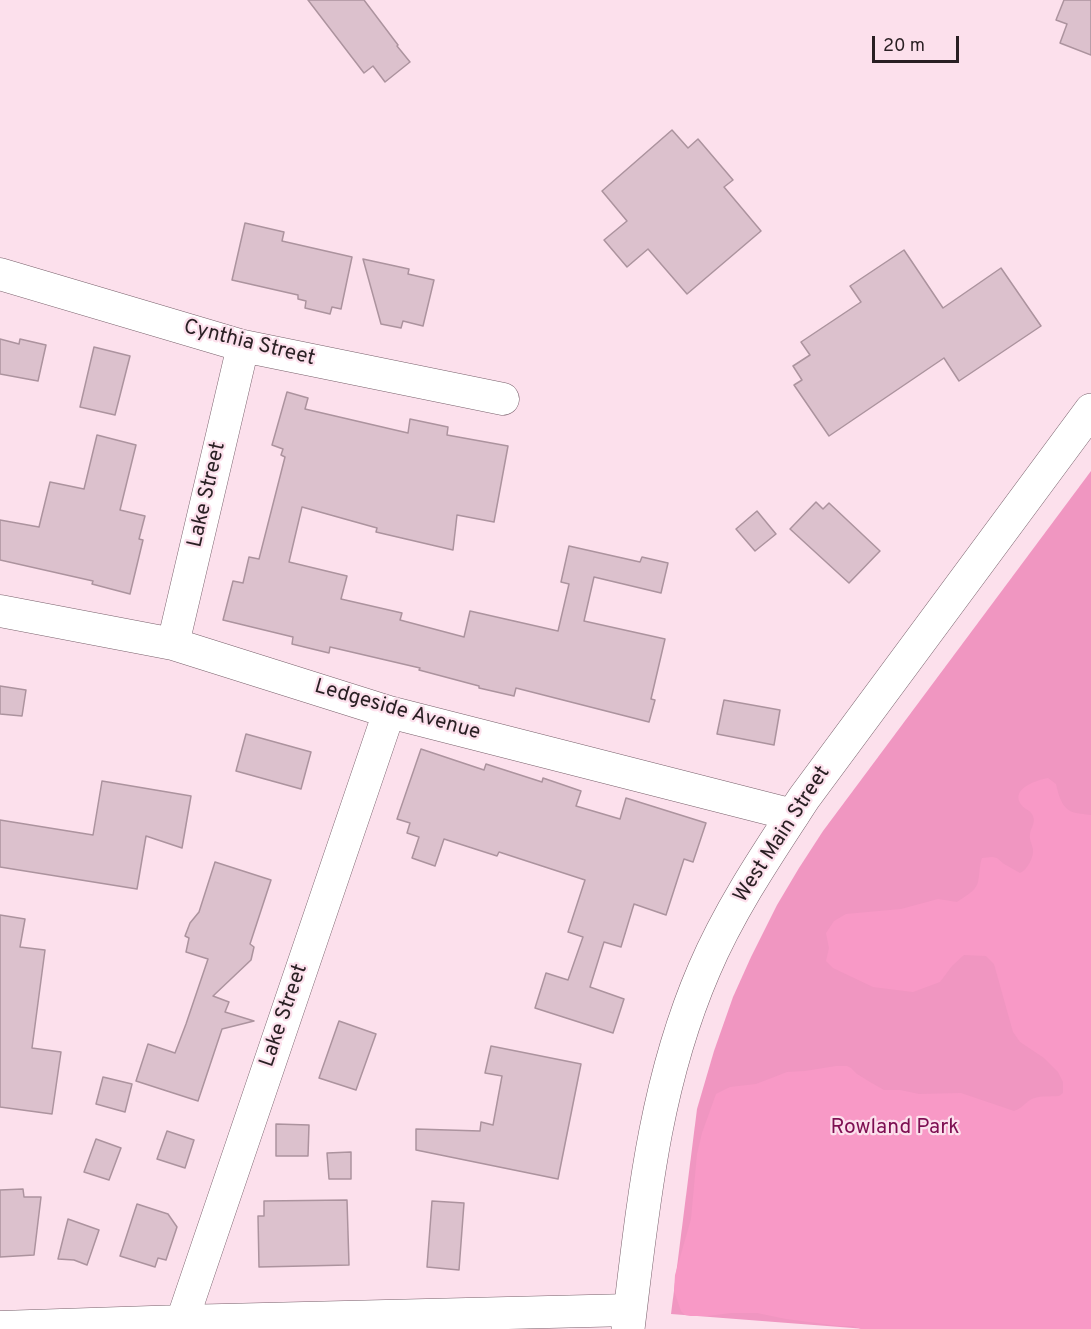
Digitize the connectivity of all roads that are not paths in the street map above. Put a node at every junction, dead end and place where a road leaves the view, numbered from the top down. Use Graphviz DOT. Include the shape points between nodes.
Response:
graph roads {
  1 [pos="0,274"];
  2 [pos="243,346"];
  3 [pos="503,399"];
  4 [pos="1091,410"];
  5 [pos="0,611"];
  6 [pos="173,644"];
  7 [pos="389,712"];
  8 [pos="793,815"];
  9 [pos="629,1320"];
  10 [pos="182,1321"];
  11 [pos="0,1327"];
  1 -- 2 [label="street, Cynthia Street"];
  2 -- 3 [label="street, Cynthia Street"];
  2 -- 6 [label="street, Lake Street"];
  4 -- 8 [label="main road, West Main Street"];
  5 -- 6 [label="street, Ledgeside Avenue"];
  6 -- 7 [label="street, Ledgeside Avenue"];
  7 -- 8 [label="street, Ledgeside Avenue"];
  7 -- 10 [label="street, Lake Street"];
  8 -- 9 [label="main road, West Main Street" via="731,915 704,970 679,1037 651,1149"];
  9 -- 10 [label="street"];
  10 -- 11 [label="street"];
}
